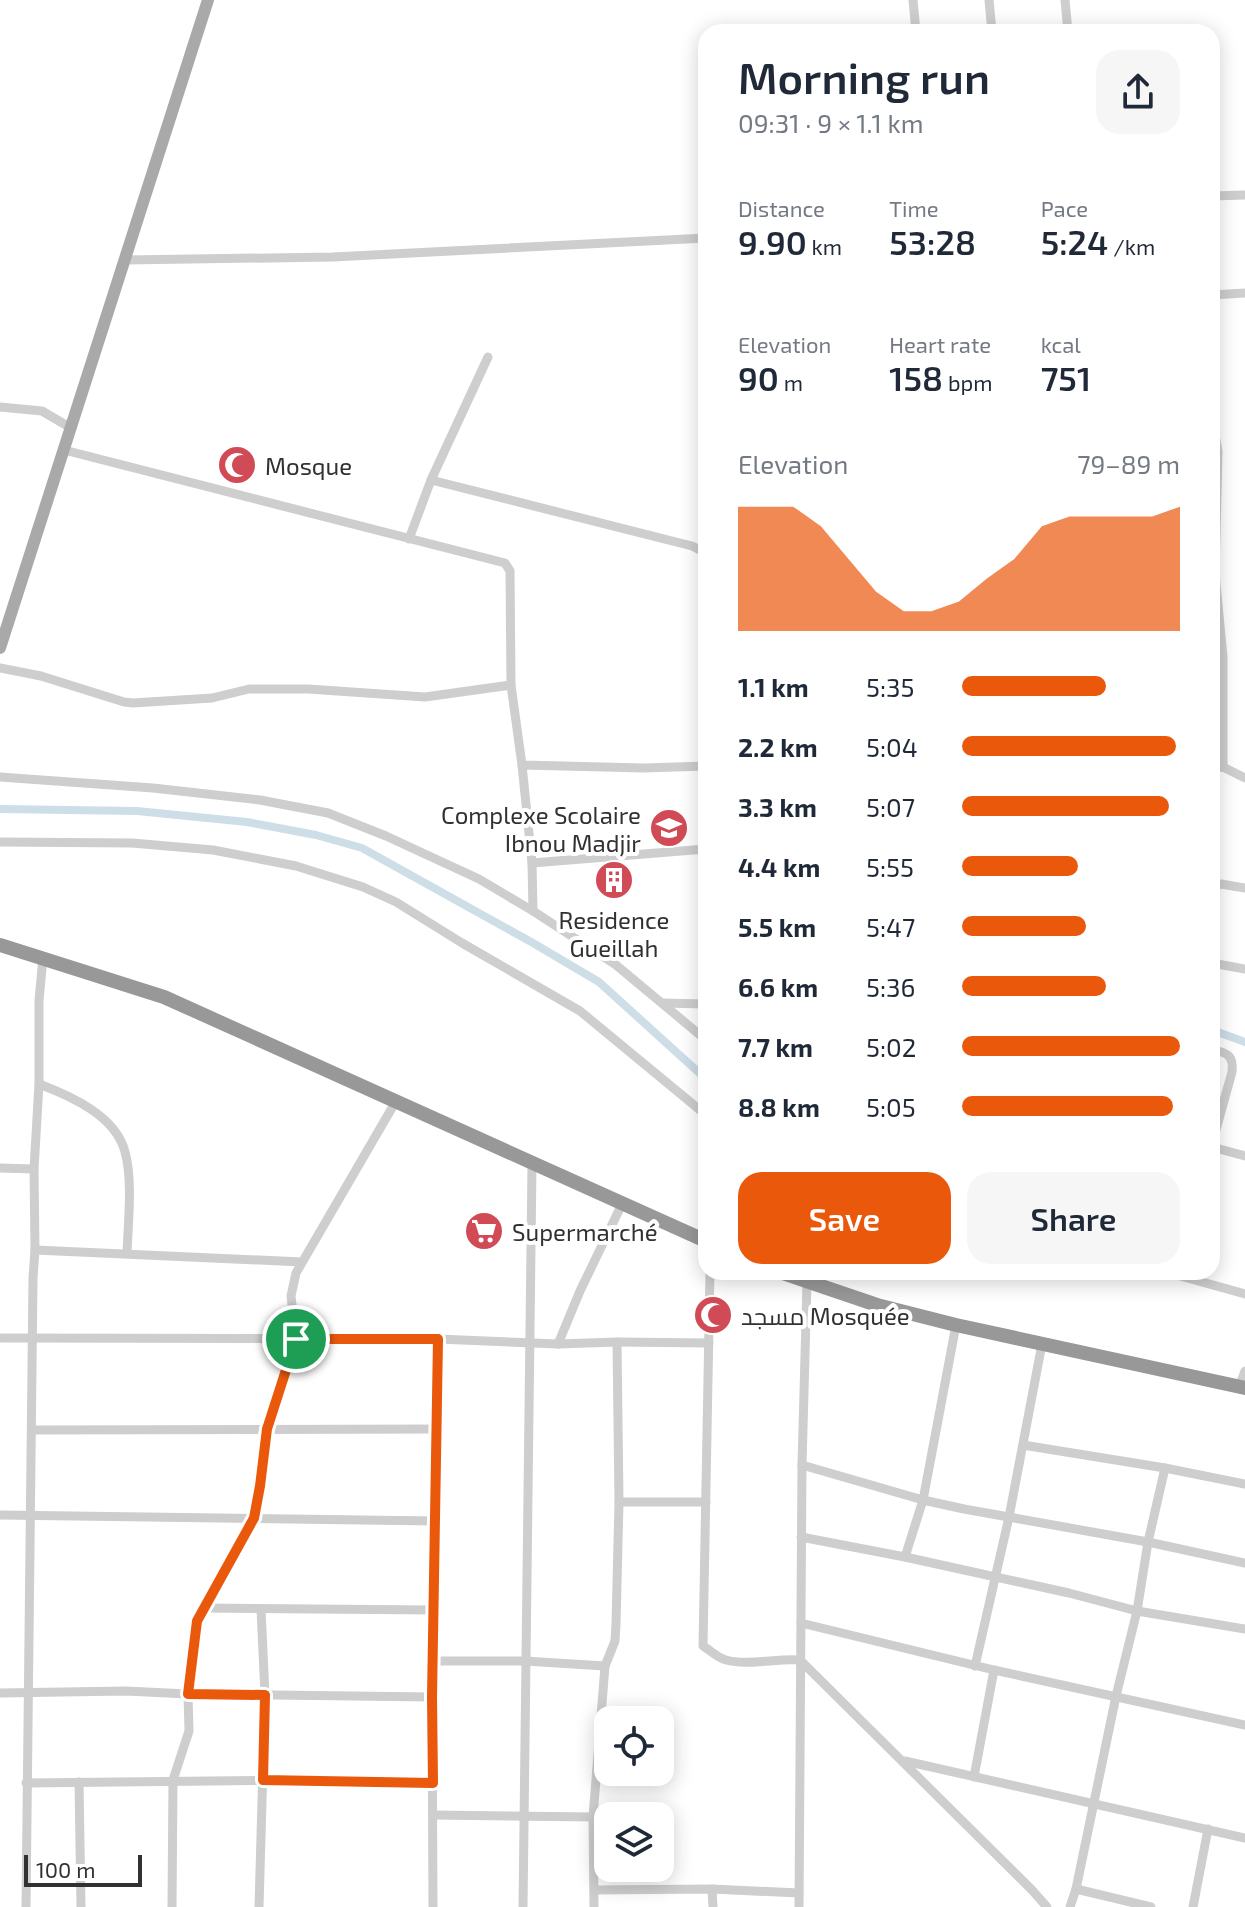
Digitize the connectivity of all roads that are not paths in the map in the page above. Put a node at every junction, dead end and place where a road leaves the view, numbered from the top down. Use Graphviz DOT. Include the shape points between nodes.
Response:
graph roads {
  1 [pos="208,0"];
  2 [pos="913,0"];
  3 [pos="989,0"];
  4 [pos="1065,0"];
  5 [pos="915,24"];
  6 [pos="991,24"];
  7 [pos="1067,24"];
  8 [pos="1245,195"];
  9 [pos="1220,196"];
  10 [pos="698,238"];
  11 [pos="125,260"];
  12 [pos="1245,293"];
  13 [pos="1220,295"];
  14 [pos="488,357"];
  15 [pos="0,407"];
  16 [pos="71,428"];
  17 [pos="64,450"];
  18 [pos="431,480"];
  19 [pos="409,539"];
  20 [pos="698,549"];
  21 [pos="1220,626"];
  22 [pos="0,648"];
  23 [pos="0,668"];
  24 [pos="511,685"];
  25 [pos="522,765"];
  26 [pos="698,766"];
  27 [pos="1220,767"];
  28 [pos="1223,767"];
  29 [pos="0,777"];
  30 [pos="1245,778"];
  31 [pos="0,842"];
  32 [pos="698,850"];
  33 [pos="532,863"];
  34 [pos="1220,885"];
  35 [pos="1245,888"];
  36 [pos="533,911"];
  37 [pos="0,945"];
  38 [pos="43,958"];
  39 [pos="1220,964"];
  40 [pos="1245,969"];
  41 [pos="662,1003"];
  42 [pos="698,1004"];
  43 [pos="698,1033"];
  44 [pos="1220,1052"];
  45 [pos="39,1084"];
  46 [pos="396,1101"];
  47 [pos="698,1108"];
  48 [pos="1220,1116"];
  49 [pos="1220,1148"];
  50 [pos="1245,1156"];
  51 [pos="532,1164"];
  52 [pos="0,1168"];
  53 [pos="34,1169"];
  54 [pos="622,1204"];
  55 [pos="698,1237"];
  56 [pos="35,1250"];
  57 [pos="127,1253"];
  58 [pos="302,1262"];
  59 [pos="710,1280"];
  60 [pos="809,1280"];
  61 [pos="816,1280"];
  62 [pos="1195,1280"];
  63 [pos="1245,1294"];
  64 [pos="956,1325"];
  65 [pos="0,1338"];
  66 [pos="33,1338"];
  67 [pos="296,1339"];
  68 [pos="438,1339"];
  69 [pos="617,1342"];
  70 [pos="531,1343"];
  71 [pos="709,1343"];
  72 [pos="558,1344"];
  73 [pos="1042,1344"];
  74 [pos="1245,1371"];
  75 [pos="1242,1387"];
  76 [pos="267,1429"];
  77 [pos="436,1429"];
  78 [pos="32,1430"];
  79 [pos="1023,1445"];
  80 [pos="802,1465"];
  81 [pos="1165,1468"];
  82 [pos="1245,1484"];
  83 [pos="923,1500"];
  84 [pos="619,1502"];
  85 [pos="706,1502"];
  86 [pos="0,1515"];
  87 [pos="30,1515"];
  88 [pos="1009,1517"];
  89 [pos="254,1518"];
  90 [pos="436,1521"];
  91 [pos="801,1537"];
  92 [pos="1148,1542"];
  93 [pos="905,1557"];
  94 [pos="1245,1563"];
  95 [pos="995,1577"];
  96 [pos="203,1608"];
  97 [pos="261,1609"];
  98 [pos="434,1610"];
  99 [pos="1137,1611"];
  100 [pos="801,1623"];
  101 [pos="1245,1629"];
  102 [pos="800,1660"];
  103 [pos="433,1661"];
  104 [pos="525,1661"];
  105 [pos="605,1666"];
  106 [pos="975,1666"];
  107 [pos="994,1670"];
  108 [pos="0,1693"];
  109 [pos="29,1693"];
  110 [pos="188,1694"];
  111 [pos="265,1695"];
  112 [pos="1116,1696"];
  113 [pos="432,1697"];
  114 [pos="1245,1725"];
  115 [pos="902,1761"];
  116 [pos="974,1777"];
  117 [pos="173,1780"];
  118 [pos="263,1780"];
  119 [pos="79,1782"];
  120 [pos="26,1783"];
  121 [pos="433,1783"];
  122 [pos="1094,1803"];
  123 [pos="433,1815"];
  124 [pos="523,1816"];
  125 [pos="593,1817"];
  126 [pos="1208,1829"];
  127 [pos="1245,1838"];
  128 [pos="712,1889"];
  129 [pos="1076,1889"];
  130 [pos="595,1890"];
  131 [pos="799,1893"];
  132 [pos="26,1907"];
  133 [pos="81,1907"];
  134 [pos="172,1907"];
  135 [pos="259,1907"];
  136 [pos="433,1907"];
  137 [pos="523,1907"];
  138 [pos="594,1907"];
  139 [pos="713,1907"];
  140 [pos="799,1907"];
  141 [pos="1047,1907"];
  142 [pos="1070,1907"];
  143 [pos="1151,1907"];
  144 [pos="1193,1907"];
  1 -- 11 [label="main road"];
  2 -- 5 [label="street"];
  3 -- 6 [label="street"];
  4 -- 7 [label="street"];
  8 -- 9 [label="street"];
  10 -- 11 [label="street" via="333,257"];
  11 -- 16 [label="main road"];
  12 -- 13 [label="street"];
  14 -- 18 [label="street"];
  15 -- 16 [label="street" via="42,411"];
  16 -- 17 [label="main road"];
  17 -- 19 [label="street"];
  17 -- 22 [label="main road"];
  18 -- 19 [label="street"];
  18 -- 20 [label="street"];
  19 -- 24 [label="street" via="508,566"];
  21 -- 28 [label="street"];
  23 -- 24 [label="street" via="133,703 212,698 249,689 425,697"];
  24 -- 25 [label="street"];
  25 -- 26 [label="street"];
  25 -- 33 [label="street"];
  27 -- 28 [label="street"];
  28 -- 30 [label="street"];
  29 -- 36 [label="street" via="153,788 328,813 479,879"];
  31 -- 47 [label="street" via="213,850 296,866 363,887 580,1011"];
  32 -- 33 [label="street"];
  33 -- 36 [label="street"];
  34 -- 35 [label="street"];
  36 -- 41 [label="street" via="616,965"];
  37 -- 38 [label="highway"];
  38 -- 45 [label="street"];
  38 -- 46 [label="highway" via="164,997"];
  39 -- 40 [label="street"];
  41 -- 42 [label="street"];
  41 -- 43 [label="street"];
  44 -- 48 [label="street" via="1233,1062"];
  45 -- 53 [label="street"];
  45 -- 57 [label="street" via="102,1118 122,1143 128,1176"];
  46 -- 51 [label="highway"];
  46 -- 58 [label="street"];
  49 -- 50 [label="street"];
  51 -- 54 [label="highway"];
  51 -- 70 [label="street"];
  52 -- 53 [label="street"];
  53 -- 56 [label="street"];
  54 -- 55 [label="highway"];
  54 -- 72 [label="street"];
  56 -- 57 [label="street"];
  56 -- 66 [label="street"];
  57 -- 58 [label="street"];
  58 -- 67 [label="street" via="291,1296"];
  59 -- 71 [label="street"];
  60 -- 80 [label="street"];
  61 -- 64 [label="highway" via="877,1305"];
  62 -- 63 [label="street"];
  64 -- 73 [label="highway"];
  64 -- 83 [label="street"];
  65 -- 66 [label="street"];
  66 -- 67 [label="street"];
  66 -- 78 [label="street"];
  67 -- 68 [label="street"];
  67 -- 76 [label="street"];
  68 -- 70 [label="street"];
  68 -- 77 [label="street"];
  69 -- 71 [label="street"];
  69 -- 72 [label="street"];
  69 -- 84 [label="street"];
  70 -- 72 [label="street"];
  70 -- 104 [label="street"];
  71 -- 85 [label="street"];
  73 -- 75 [label="highway"];
  73 -- 79 [label="street"];
  74 -- 75 [label="street"];
  76 -- 77 [label="street"];
  76 -- 78 [label="street"];
  76 -- 89 [label="street"];
  77 -- 90 [label="street"];
  78 -- 87 [label="street"];
  79 -- 81 [label="street"];
  79 -- 88 [label="street"];
  80 -- 83 [label="street"];
  80 -- 91 [label="street"];
  81 -- 82 [label="street"];
  81 -- 92 [label="street"];
  83 -- 88 [label="street"];
  83 -- 93 [label="street"];
  84 -- 85 [label="street"];
  84 -- 105 [label="street" via="615,1641"];
  85 -- 102 [label="street" via="703,1646 725,1660"];
  86 -- 87 [label="street"];
  87 -- 89 [label="street"];
  87 -- 109 [label="street"];
  88 -- 92 [label="street"];
  88 -- 95 [label="street"];
  89 -- 90 [label="street"];
  89 -- 96 [label="street"];
  90 -- 98 [label="street"];
  91 -- 93 [label="street"];
  91 -- 100 [label="street"];
  92 -- 94 [label="street"];
  92 -- 99 [label="street"];
  93 -- 95 [label="street"];
  95 -- 99 [label="street"];
  95 -- 106 [label="street"];
  96 -- 97 [label="street"];
  96 -- 110 [label="street" via="194,1630"];
  97 -- 98 [label="street"];
  97 -- 111 [label="street"];
  98 -- 103 [label="street"];
  99 -- 101 [label="street"];
  99 -- 112 [label="street"];
  100 -- 102 [label="street"];
  100 -- 106 [label="street"];
  102 -- 115 [label="street"];
  102 -- 131 [label="street"];
  103 -- 104 [label="street"];
  103 -- 113 [label="street"];
  104 -- 105 [label="street"];
  104 -- 124 [label="street"];
  105 -- 125 [label="street"];
  106 -- 107 [label="street"];
  107 -- 112 [label="street"];
  107 -- 116 [label="street"];
  108 -- 109 [label="street"];
  109 -- 110 [label="street"];
  109 -- 120 [label="street"];
  110 -- 111 [label="street"];
  110 -- 117 [label="street" via="189,1731"];
  111 -- 113 [label="street"];
  111 -- 118 [label="street"];
  112 -- 114 [label="street"];
  112 -- 122 [label="street"];
  113 -- 121 [label="street"];
  115 -- 116 [label="street"];
  115 -- 141 [label="street"];
  116 -- 122 [label="street"];
  117 -- 118 [label="street"];
  117 -- 119 [label="street"];
  117 -- 134 [label="street"];
  118 -- 121 [label="street"];
  118 -- 135 [label="street"];
  119 -- 120 [label="street"];
  119 -- 133 [label="street"];
  120 -- 132 [label="street"];
  121 -- 123 [label="street"];
  122 -- 126 [label="street"];
  122 -- 129 [label="street"];
  123 -- 124 [label="street"];
  123 -- 136 [label="street"];
  124 -- 125 [label="street"];
  124 -- 137 [label="street"];
  125 -- 130 [label="street"];
  126 -- 127 [label="street"];
  126 -- 144 [label="street"];
  128 -- 130 [label="street"];
  128 -- 131 [label="street"];
  128 -- 139 [label="street"];
  129 -- 142 [label="street"];
  129 -- 143 [label="street"];
  130 -- 138 [label="street"];
  131 -- 140 [label="street"];
}
